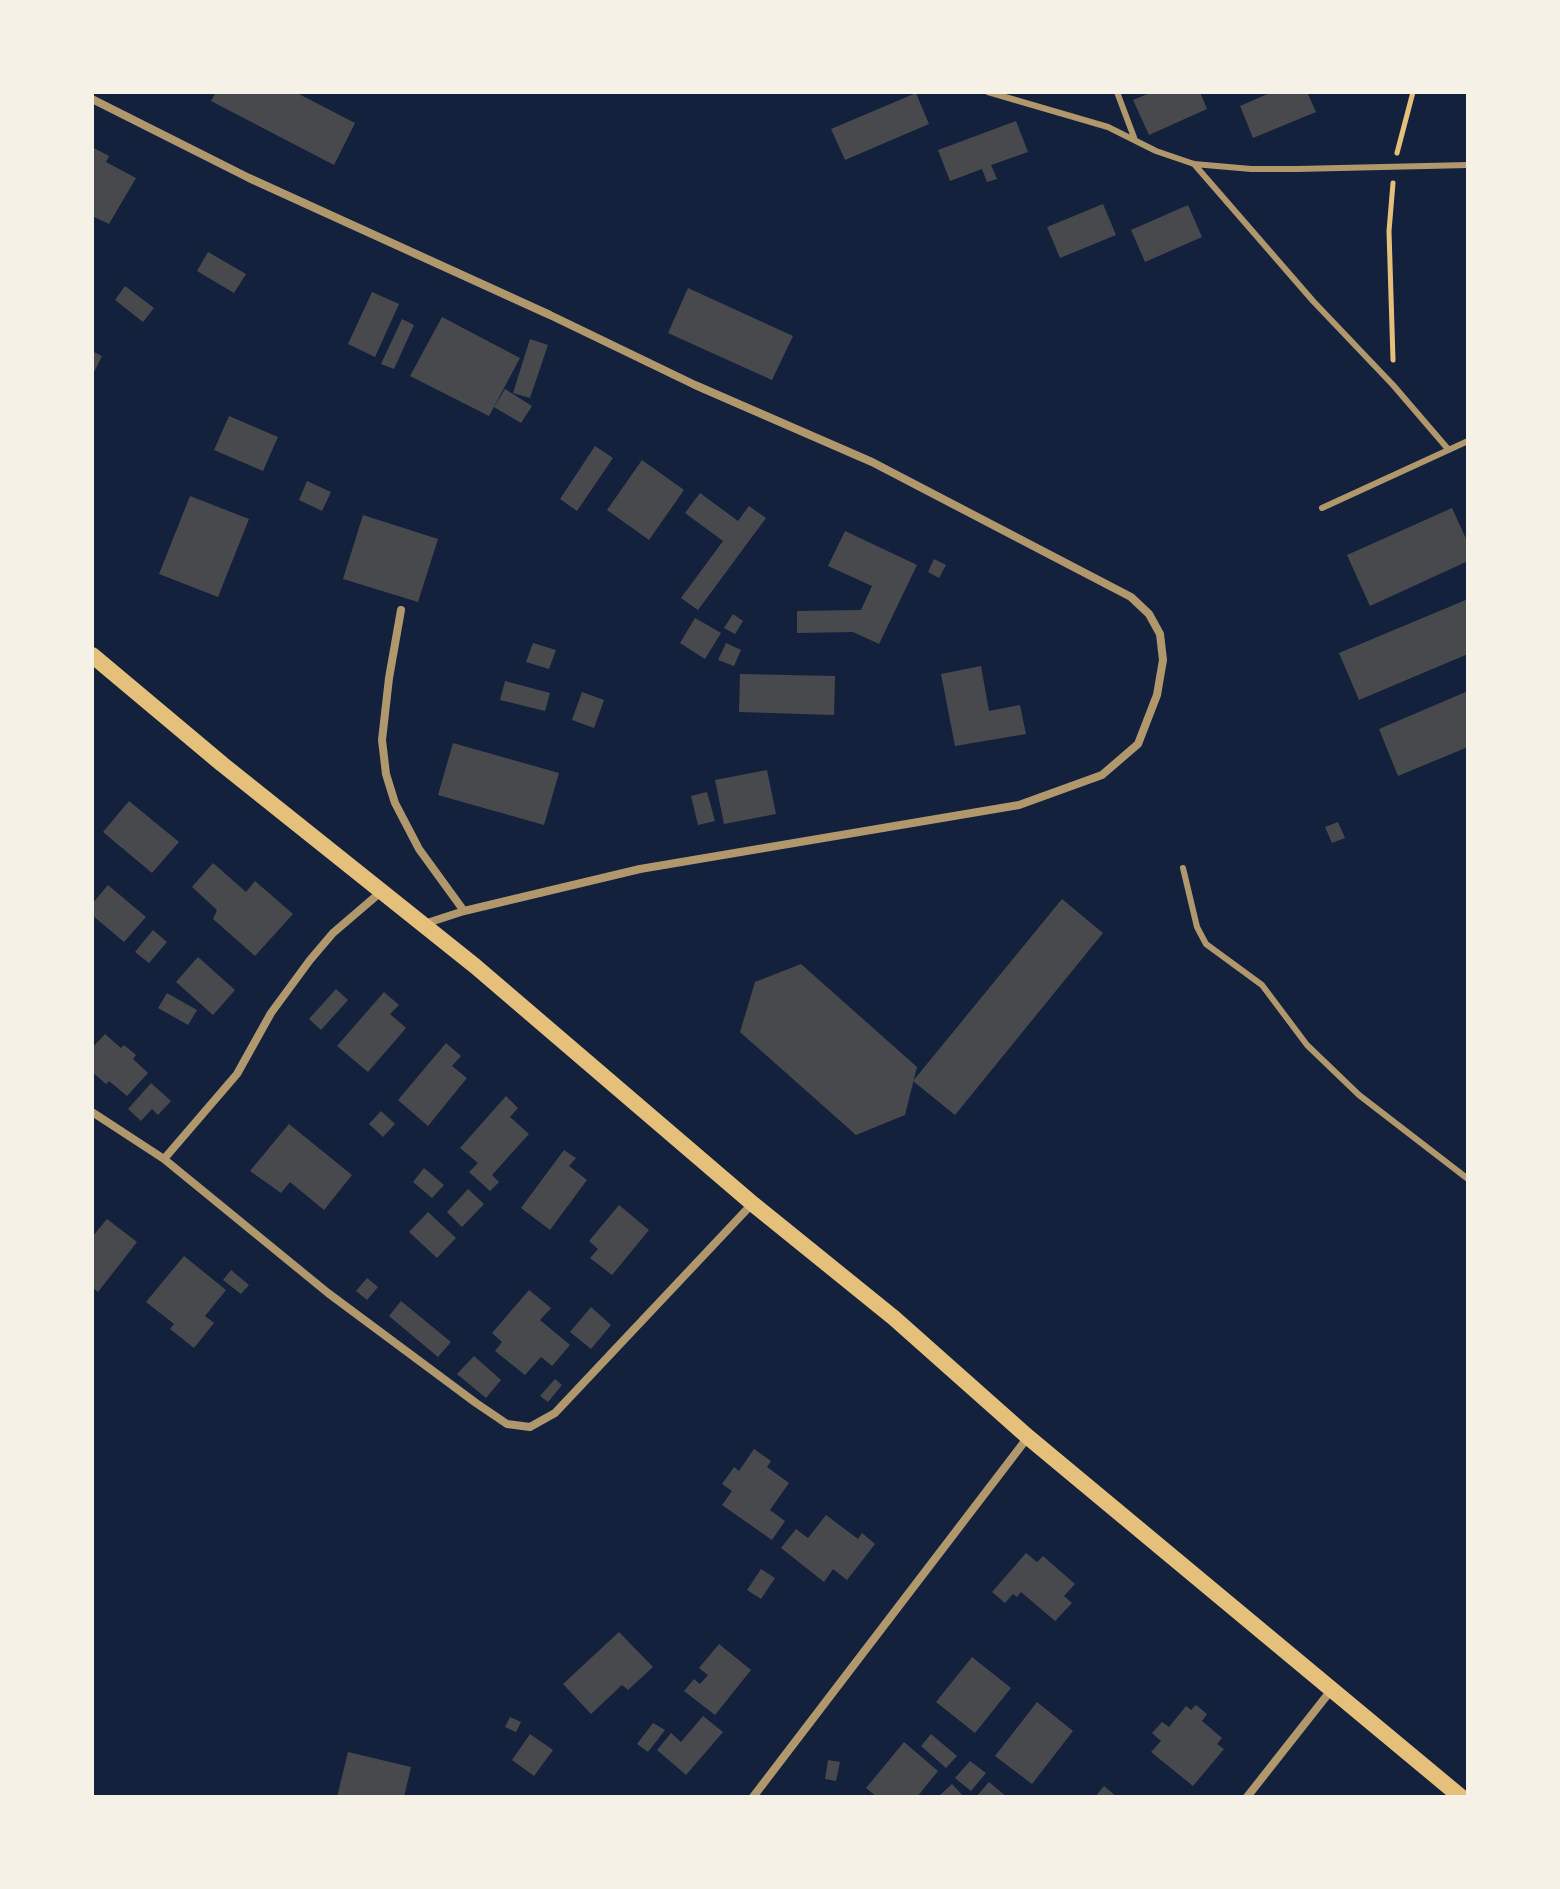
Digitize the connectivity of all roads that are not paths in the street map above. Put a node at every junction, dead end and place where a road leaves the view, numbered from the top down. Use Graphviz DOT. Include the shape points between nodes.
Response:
graph roads {
  1 [pos="988,92"];
  2 [pos="1117,92"];
  3 [pos="92,99"];
  4 [pos="1135,140"];
  5 [pos="1194,164"];
  6 [pos="1468,165"];
  7 [pos="1468,441"];
  8 [pos="1448,449"];
  9 [pos="1322,508"];
  10 [pos="401,610"];
  11 [pos="92,655"];
  12 [pos="1183,868"];
  13 [pos="382,890"];
  14 [pos="464,911"];
  15 [pos="424,924"];
  16 [pos="92,1113"];
  17 [pos="164,1159"];
  18 [pos="1468,1179"];
  19 [pos="753,1204"];
  20 [pos="1028,1437"];
  21 [pos="1332,1688"];
  22 [pos="753,1797"];
  23 [pos="1247,1797"];
  24 [pos="1461,1797"];
  1 -- 4 [label="lane"];
  2 -- 4 [label="lane"];
  3 -- 14 [label="street" via="249,178 872,462 1131,597 1160,634 1163,660 1157,695 1138,744 1102,775 1019,805 693,859"];
  4 -- 5 [label="lane"];
  5 -- 6 [label="lane" via="1251,169"];
  5 -- 8 [label="lane"];
  7 -- 8 [label="lane"];
  8 -- 9 [label="lane"];
  10 -- 14 [label="street" via="382,740 386,774 419,849"];
  11 -- 13 [label="main road"];
  12 -- 18 [label="lane" via="1206,944 1262,985 1307,1045 1359,1095"];
  13 -- 15 [label="main road"];
  13 -- 17 [label="street" via="333,933 300,972 237,1074"];
  14 -- 15 [label="street"];
  15 -- 19 [label="main road"];
  16 -- 17 [label="street"];
  17 -- 19 [label="street" via="401,1349 507,1424 530,1427 555,1413"];
  19 -- 20 [label="main road" via="894,1318"];
  20 -- 21 [label="main road"];
  20 -- 22 [label="street"];
  21 -- 23 [label="street"];
  21 -- 24 [label="main road"];
}
